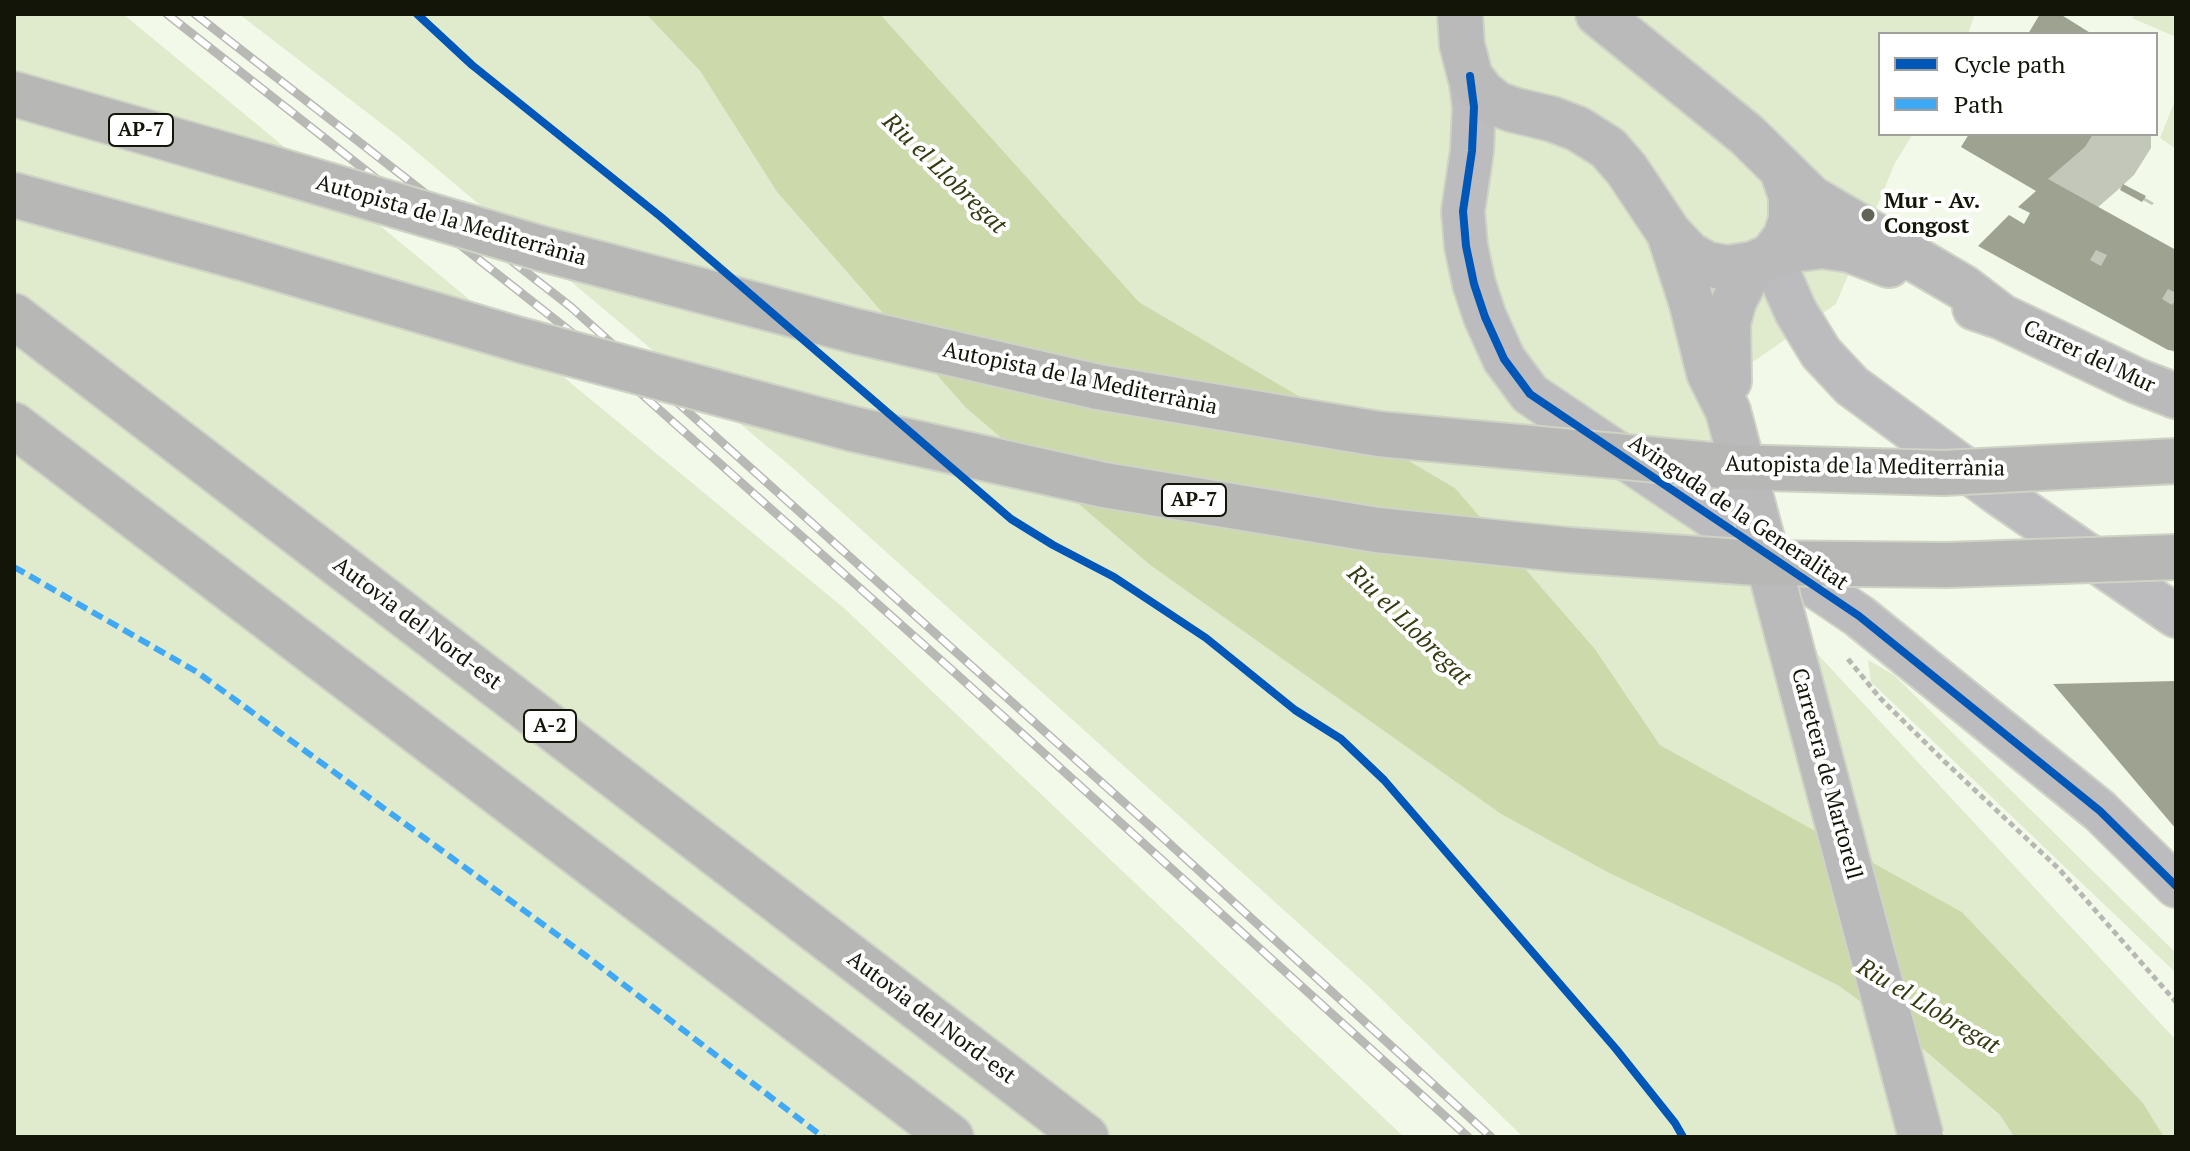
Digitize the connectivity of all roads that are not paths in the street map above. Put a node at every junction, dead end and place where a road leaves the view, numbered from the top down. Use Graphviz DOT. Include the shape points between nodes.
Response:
graph roads {
  1 [pos="1598,14"];
  2 [pos="1464,19"];
  3 [pos="1470,76"];
  4 [pos="14,94"];
  5 [pos="1782,170"];
  6 [pos="14,195"];
  7 [pos="1669,233"];
  8 [pos="1762,260"];
  9 [pos="14,316"];
  10 [pos="2002,317"];
  11 [pos="2176,396"];
  12 [pos="1728,411"];
  13 [pos="14,425"];
  14 [pos="2176,461"];
  15 [pos="2176,557"];
  16 [pos="2176,616"];
  17 [pos="2176,886"];
  18 [pos="951,1137"];
  19 [pos="1086,1137"];
  20 [pos="1921,1137"];
  1 -- 5 [label="main road, Carrer del Mur" via="1747,135"];
  2 -- 3 [label="main road" via="1462,45"];
  3 -- 7 [label="main road" via="1497,104 1578,129 1608,148"];
  3 -- 17 [label="street, Avinguda de la Generalitat" via="1474,107 1463,211 1466,246 1474,284 1504,359 1530,394 1859,616 2100,811"];
  4 -- 14 [label="highway, Autopista de la Mediterrània / AP-7, bridge" via="543,249 855,331 1098,387 1379,434 1733,467 1943,473"];
  5 -- 8 [label="main road" via="1791,196 1791,220 1785,238"];
  5 -- 10 [label="main road, Carrer del Mur" via="1811,198 1964,288"];
  6 -- 15 [label="highway, AP-7, bridge" via="853,429 1104,485 1377,530 1757,563 1947,565"];
  7 -- 8 [label="main road, Carrer del Mur" via="1706,264 1728,268"];
  7 -- 12 [label="main road" via="1709,373"];
  8 -- 10 [label="main road, Carrer del Mur" via="1822,246 1850,250 1879,259 1950,300"];
  8 -- 12 [label="main road" via="1734,301 1728,323"];
  8 -- 16 [label="street" via="1821,353 1852,386"];
  9 -- 19 [label="highway, Autovia del Nord-est / A-2"];
  10 -- 11 [label="main road, Carrer del Mur"];
  12 -- 20 [label="main road, Carretera de Martorell, bridge"];
  13 -- 18 [label="highway"];
}
